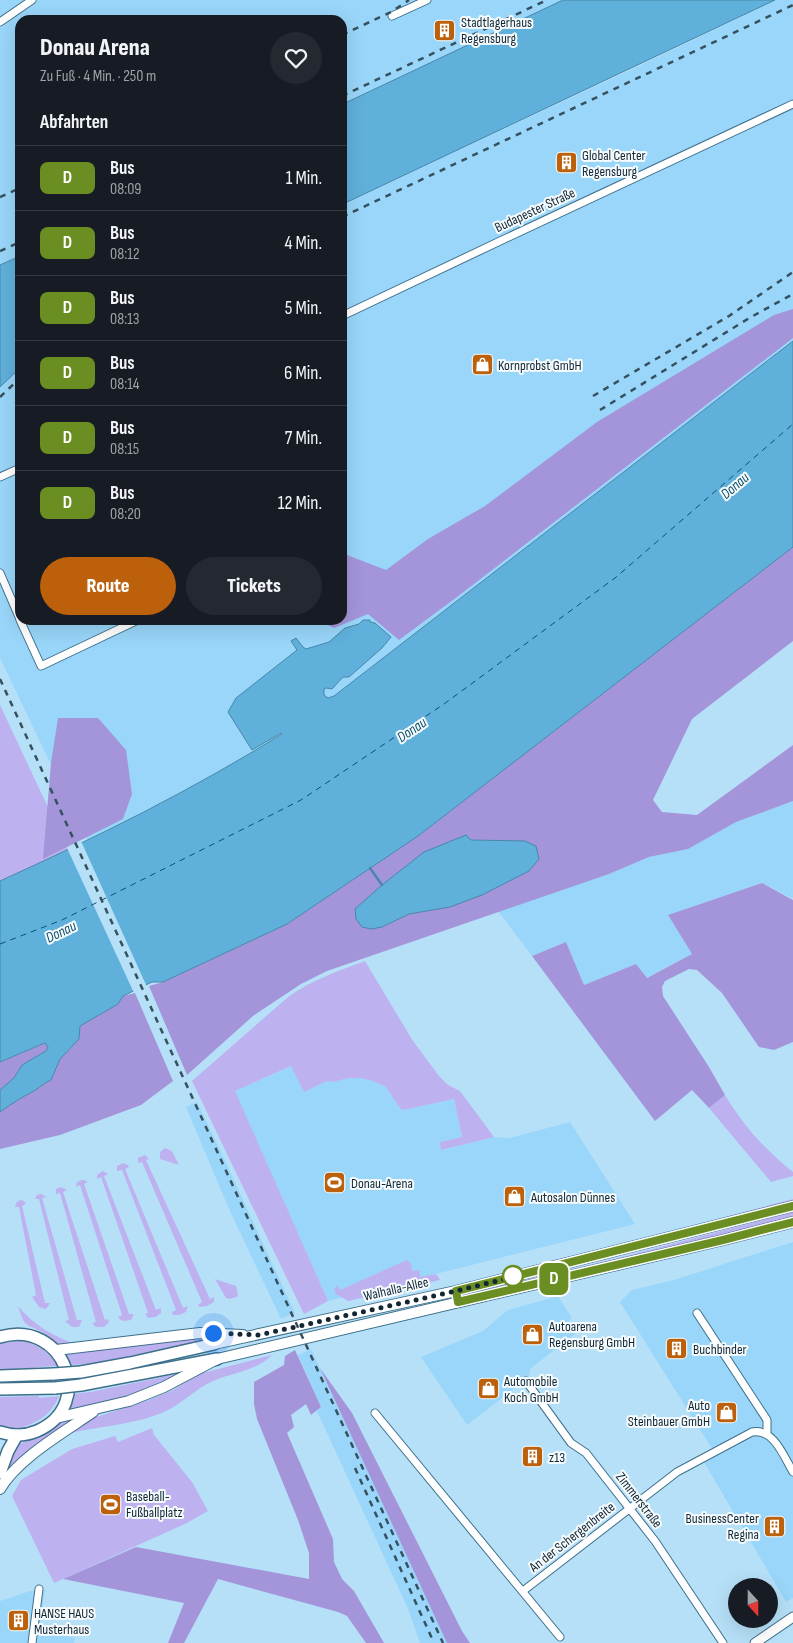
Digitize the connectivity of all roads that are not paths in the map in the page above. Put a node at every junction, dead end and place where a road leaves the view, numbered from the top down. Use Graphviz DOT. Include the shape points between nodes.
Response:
graph roads {
  1 [pos="32,0"];
  2 [pos="427,0"];
  3 [pos="392,16"];
  4 [pos="0,22"];
  5 [pos="793,104"];
  6 [pos="347,314"];
  7 [pos="15,470"];
  8 [pos="0,477"];
  9 [pos="0,573"];
  10 [pos="15,608"];
  11 [pos="22,625"];
  12 [pos="127,625"];
  13 [pos="793,1206"];
  14 [pos="793,1222"];
  15 [pos="698,1313"];
  16 [pos="259,1335"];
  17 [pos="0,1337"];
  18 [pos="214,1344"];
  19 [pos="56,1350"];
  20 [pos="217,1359"];
  21 [pos="0,1376"];
  22 [pos="526,1381"];
  23 [pos="0,1389"];
  24 [pos="98,1409"];
  25 [pos="376,1413"];
  26 [pos="56,1418"];
  27 [pos="0,1432"];
  28 [pos="767,1433"];
  29 [pos="16,1435"];
  30 [pos="793,1472"];
  31 [pos="0,1473"];
  32 [pos="0,1489"];
  33 [pos="630,1509"];
  34 [pos="39,1590"];
  35 [pos="523,1591"];
  36 [pos="793,1617"];
  37 [pos="560,1637"];
  38 [pos="32,1643"];
  39 [pos="723,1643"];
  40 [pos="755,1643"];
  1 -- 4 [label="street"];
  2 -- 3 [label="street"];
  5 -- 6 [label="street, Budapester Straße"];
  7 -- 8 [label="street"];
  9 -- 10 [label="street"];
  11 -- 12 [label="street" via="41,666"];
  13 -- 16 [label="main road, Walhalla-Allee" via="456,1291"];
  14 -- 20 [label="main road, Walhalla-Allee"];
  15 -- 28 [label="street" via="767,1420"];
  16 -- 18 [label="main road, Walhalla-Allee"];
  16 -- 19 [label="main road" via="200,1333"];
  17 -- 19 [label="main road" via="17,1333 31,1335"];
  18 -- 21 [label="main road, Walhalla-Allee, bridge" via="81,1372"];
  19 -- 26 [label="main road" via="64,1362 68,1391"];
  20 -- 23 [label="main road, Walhalla-Allee, bridge" via="82,1385"];
  20 -- 24 [label="main road" via="164,1388"];
  22 -- 33 [label="street, Zimmerstraße" via="571,1443 586,1453"];
  24 -- 26 [label="main road"];
  24 -- 32 [label="main road" via="20,1465"];
  25 -- 35 [label="street, An der Schergenbreite"];
  26 -- 29 [label="main road" via="31,1433"];
  27 -- 29 [label="main road"];
  28 -- 30 [label="street"];
  28 -- 33 [label="street, An der Schergenbreite" via="752,1432 677,1472"];
  29 -- 31 [label="main road"];
  33 -- 35 [label="street, An der Schergenbreite"];
  33 -- 39 [label="street, Zimmerstraße"];
  34 -- 38 [label="street"];
  35 -- 37 [label="street, An der Schergenbreite"];
  36 -- 40 [label="street"];
}
